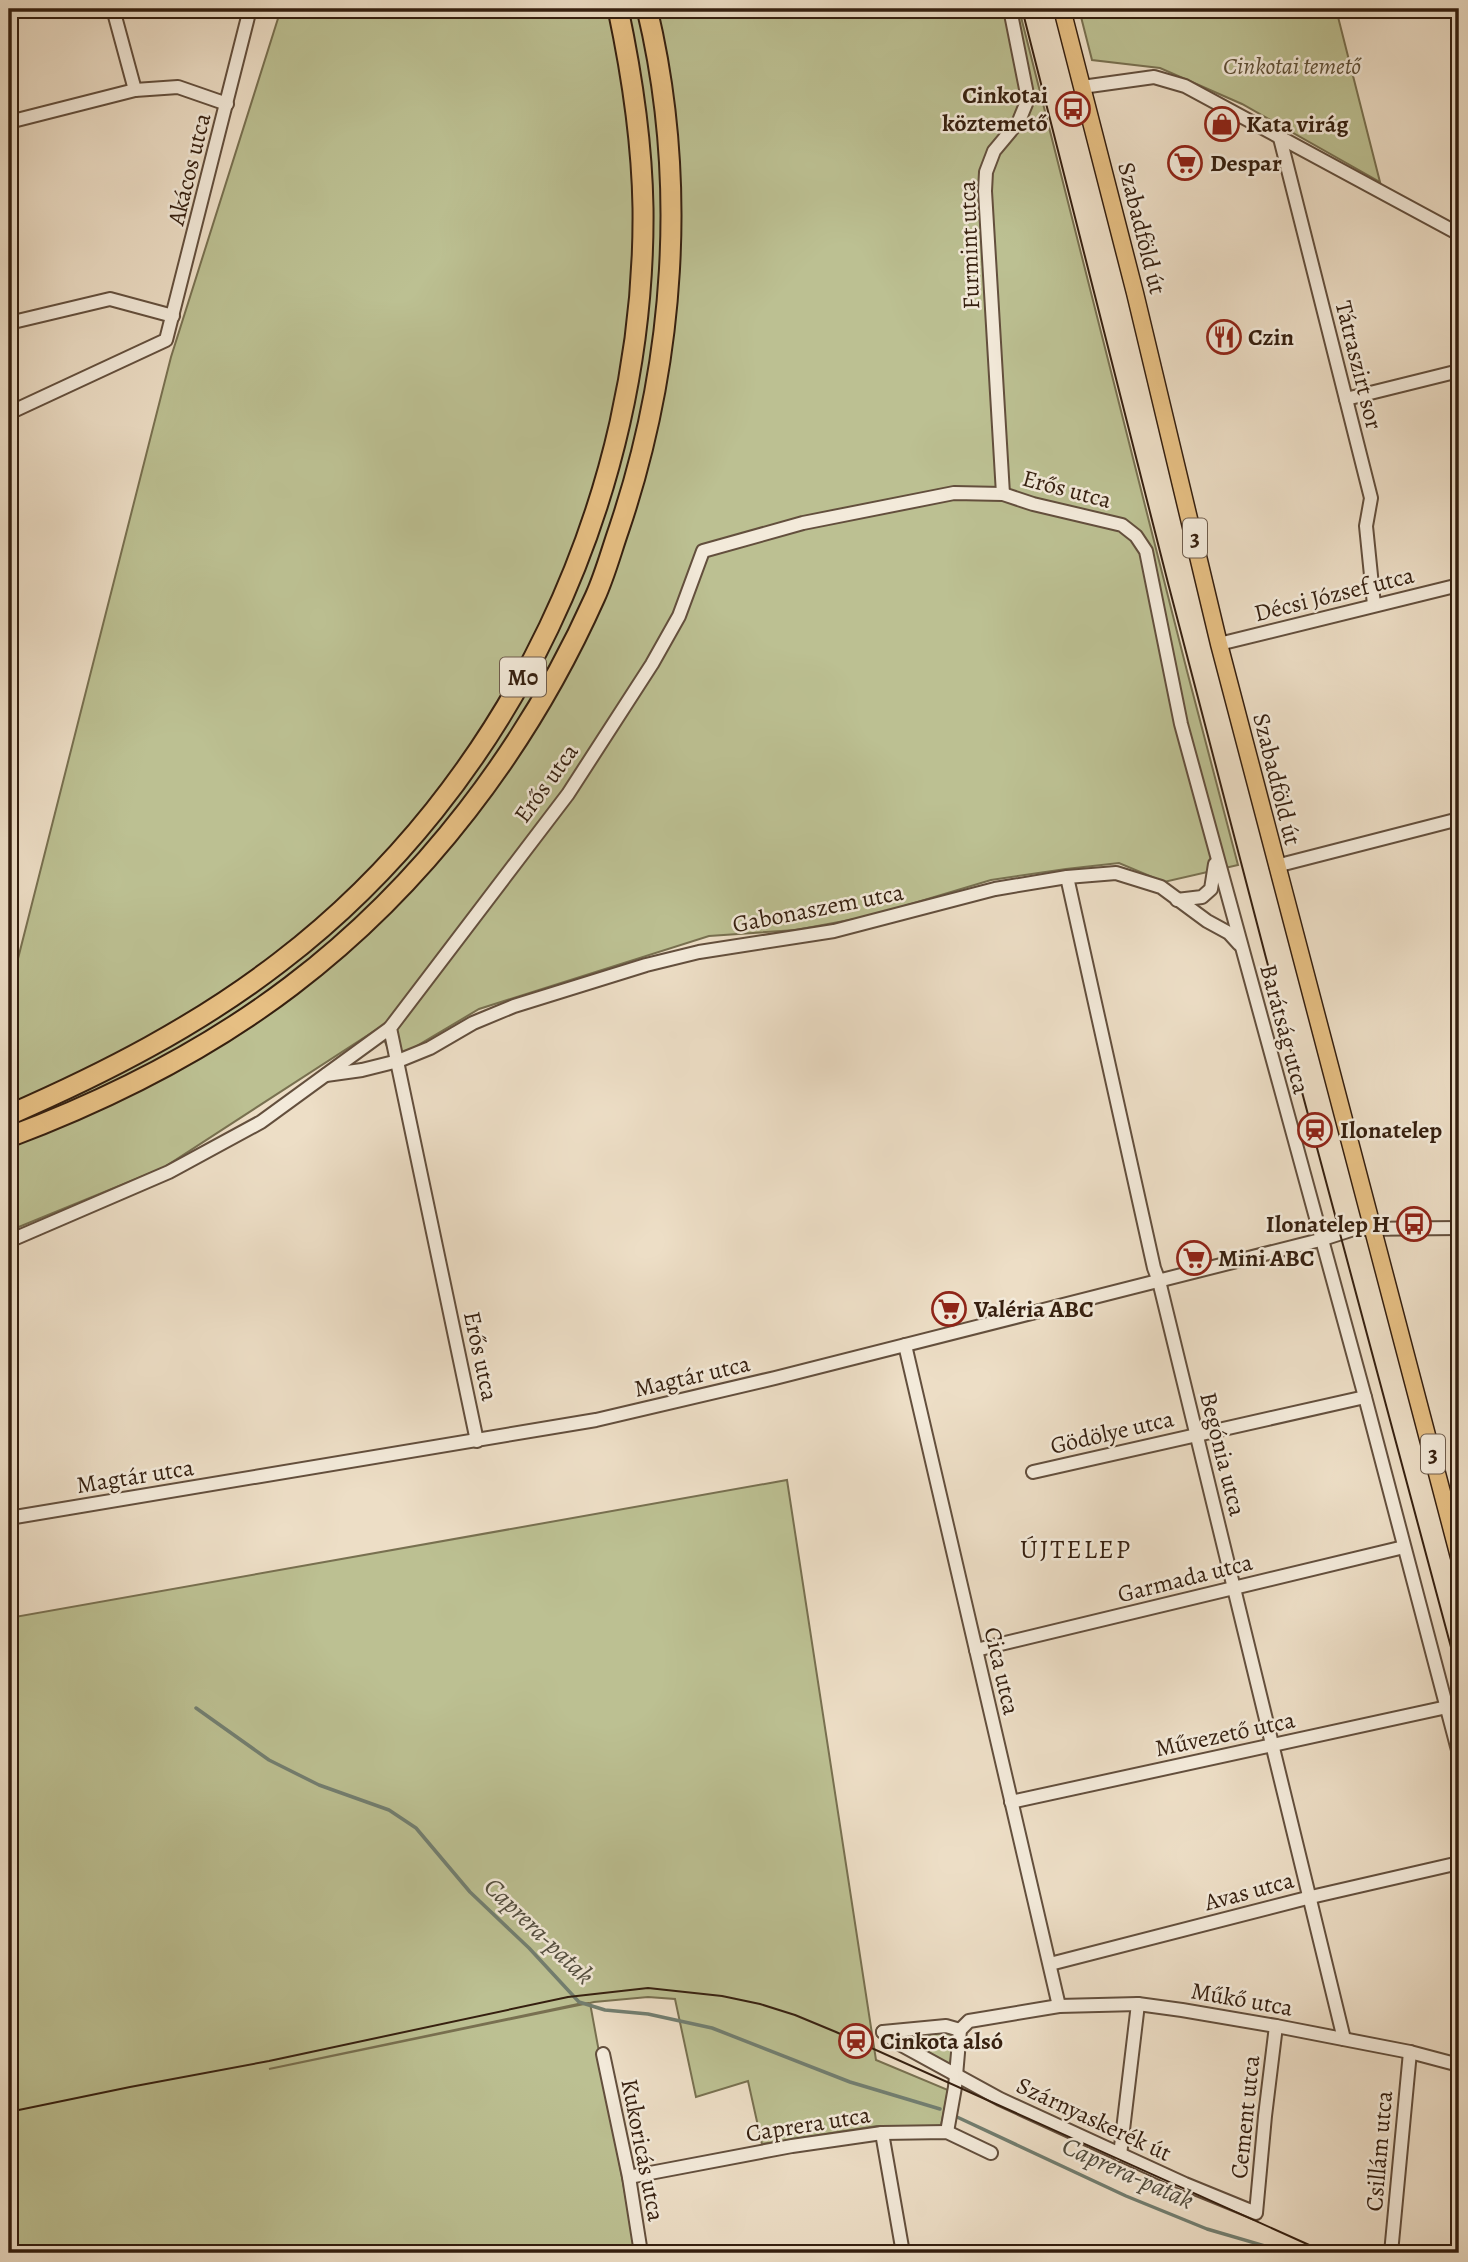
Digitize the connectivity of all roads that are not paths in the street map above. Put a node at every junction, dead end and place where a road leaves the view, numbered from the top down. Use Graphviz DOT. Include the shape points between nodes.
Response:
graph roads {
  1 [pos="113,9"];
  2 [pos="250,9"];
  3 [pos="618,9"];
  4 [pos="648,9"];
  5 [pos="1010,9"];
  6 [pos="1062,9"];
  7 [pos="1082,87"];
  8 [pos="135,90"];
  9 [pos="227,104"];
  10 [pos="9,122"];
  11 [pos="1280,138"];
  12 [pos="1459,234"];
  13 [pos="173,316"];
  14 [pos="9,323"];
  15 [pos="1459,372"];
  16 [pos="1346,399"];
  17 [pos="9,413"];
  18 [pos="1003,494"];
  19 [pos="1122,525"];
  20 [pos="1459,585"];
  21 [pos="1374,605"];
  22 [pos="1219,644"];
  23 [pos="1459,819"];
  24 [pos="1216,855"];
  25 [pos="1276,866"];
  26 [pos="1067,877"];
  27 [pos="1177,900"];
  28 [pos="1241,947"];
  29 [pos="390,1028"];
  30 [pos="398,1061"];
  31 [pos="326,1075"];
  32 [pos="9,1115"];
  33 [pos="9,1137"];
  34 [pos="1374,1228"];
  35 [pos="1459,1228"];
  36 [pos="1320,1240"];
  37 [pos="9,1241"];
  38 [pos="1159,1281"];
  39 [pos="905,1345"];
  40 [pos="1365,1397"];
  41 [pos="1197,1435"];
  42 [pos="477,1441"];
  43 [pos="1033,1472"];
  44 [pos="9,1518"];
  45 [pos="1404,1546"];
  46 [pos="1459,1557"];
  47 [pos="1235,1588"];
  48 [pos="976,1650"];
  49 [pos="1447,1707"];
  50 [pos="1273,1745"];
  51 [pos="1459,1754"];
  52 [pos="1012,1802"];
  53 [pos="1459,1863"];
  54 [pos="1311,1896"];
  55 [pos="1050,1964"];
  56 [pos="1138,2004"];
  57 [pos="1059,2006"];
  58 [pos="1276,2026"];
  59 [pos="960,2031"];
  60 [pos="1344,2039"];
  61 [pos="1409,2052"];
  62 [pos="603,2054"];
  63 [pos="1459,2065"];
  64 [pos="957,2074"];
  65 [pos="947,2132"];
  66 [pos="882,2133"];
  67 [pos="991,2153"];
  68 [pos="1120,2155"];
  69 [pos="629,2177"];
  70 [pos="1256,2213"];
  71 [pos="641,2253"];
  72 [pos="903,2253"];
  73 [pos="1391,2253"];
  1 -- 8 [label="street"];
  2 -- 9 [label="street, Akácos utca"];
  3 -- 32 [label="highway, M0" via="641,169 642,250 633,352 610,467 592,524 536,655 435,810 370,883 318,931 244,989 171,1036"];
  4 -- 33 [label="highway, M0" via="661,76 670,198 670,256 656,384 631,492 597,593 542,698 489,781 433,852 321,962 258,1010 170,1065 123,1090"];
  5 -- 18 [label="street, Furmint utca" via="1028,99 1019,121 994,151 985,191"];
  6 -- 7 [label="main road, Szabadföld út / 3"];
  7 -- 11 [label="street" via="1154,77 1185,86"];
  7 -- 22 [label="main road, Szabadföld út / 3"];
  8 -- 9 [label="street" via="178,87"];
  8 -- 10 [label="street"];
  9 -- 13 [label="street, Akácos utca"];
  11 -- 12 [label="street"];
  11 -- 16 [label="street, Tátraszirt sor"];
  13 -- 14 [label="street" via="110,299"];
  13 -- 17 [label="street, Akácos utca" via="166,340"];
  15 -- 16 [label="street"];
  16 -- 21 [label="street, Tátraszirt sor" via="1371,498 1366,526"];
  18 -- 19 [label="street, Erős utca"];
  18 -- 29 [label="street, Erős utca" via="954,493 803,523 704,551 679,616 568,794"];
  19 -- 24 [label="street, Barátság utca" via="1146,551 1181,724"];
  20 -- 21 [label="street, Décsi József utca"];
  21 -- 22 [label="street, Décsi József utca"];
  22 -- 25 [label="main road, Szabadföld út / 3"];
  23 -- 25 [label="street"];
  24 -- 27 [label="street" via="1211,889 1202,898"];
  24 -- 28 [label="street, Barátság utca"];
  25 -- 34 [label="main road, Szabadföld út / 3"];
  26 -- 27 [label="street, Gabonaszem utca" via="1116,873 1161,887"];
  26 -- 30 [label="street, Gabonaszem utca" via="995,889 834,931 646,965 514,1006"];
  26 -- 38 [label="street, Begónia utca"];
  27 -- 28 [label="street, Gabonaszem utca" via="1229,933"];
  28 -- 36 [label="street, Barátság utca"];
  29 -- 30 [label="street, Erős utca"];
  29 -- 31 [label="street"];
  30 -- 31 [label="street, Gabonaszem utca"];
  30 -- 42 [label="street, Erős utca"];
  31 -- 37 [label="street" via="261,1122 169,1172"];
  34 -- 35 [label="street, Magtár utca"];
  34 -- 36 [label="street, Magtár utca"];
  34 -- 46 [label="main road, Szabadföld út / 3"];
  36 -- 38 [label="street, Magtár utca"];
  36 -- 40 [label="street, Barátság utca"];
  38 -- 39 [label="street, Magtár utca"];
  38 -- 41 [label="street, Begónia utca"];
  39 -- 42 [label="street, Magtár utca" via="596,1420"];
  39 -- 48 [label="street, Cica utca"];
  40 -- 41 [label="street, Gödölye utca"];
  40 -- 45 [label="street, Barátság utca"];
  41 -- 43 [label="street, Gödölye utca"];
  41 -- 47 [label="street, Begónia utca"];
  42 -- 44 [label="street, Magtár utca"];
  45 -- 47 [label="street, Garmada utca"];
  45 -- 49 [label="street, Barátság utca"];
  47 -- 48 [label="street, Garmada utca"];
  47 -- 50 [label="street, Begónia utca"];
  48 -- 52 [label="street, Cica utca"];
  49 -- 50 [label="street, Művezető utca"];
  49 -- 51 [label="street, Barátság utca"];
  50 -- 52 [label="street, Művezető utca"];
  50 -- 54 [label="street, Begónia utca"];
  52 -- 55 [label="street, Cica utca"];
  53 -- 54 [label="street, Avas utca"];
  54 -- 55 [label="street, Avas utca"];
  54 -- 60 [label="street, Begónia utca"];
  55 -- 57 [label="street, Cica utca"];
  56 -- 57 [label="street, Műkő utca"];
  56 -- 58 [label="street, Műkő utca"];
  56 -- 68 [label="street"];
  57 -- 59 [label="street, Műkő utca" via="969,2021"];
  58 -- 60 [label="street, Műkő utca"];
  58 -- 70 [label="street, Cement utca"];
  59 -- 64 [label="street"];
  59 -- 64 [label="street, Szárnyaskerék út" via="946,2026 883,2032"];
  60 -- 61 [label="street, Műkő utca"];
  61 -- 63 [label="street, Műkő utca"];
  61 -- 73 [label="street, Csillám utca"];
  62 -- 69 [label="street, Kukoricás utca"];
  64 -- 65 [label="street"];
  64 -- 68 [label="street, Szárnyaskerék út"];
  65 -- 66 [label="street, Caprera utca"];
  65 -- 67 [label="street, Caprera utca"];
  66 -- 69 [label="street, Caprera utca"];
  66 -- 72 [label="street"];
  68 -- 70 [label="street, Szárnyaskerék út"];
  69 -- 71 [label="street, Kukoricás utca"];
}
